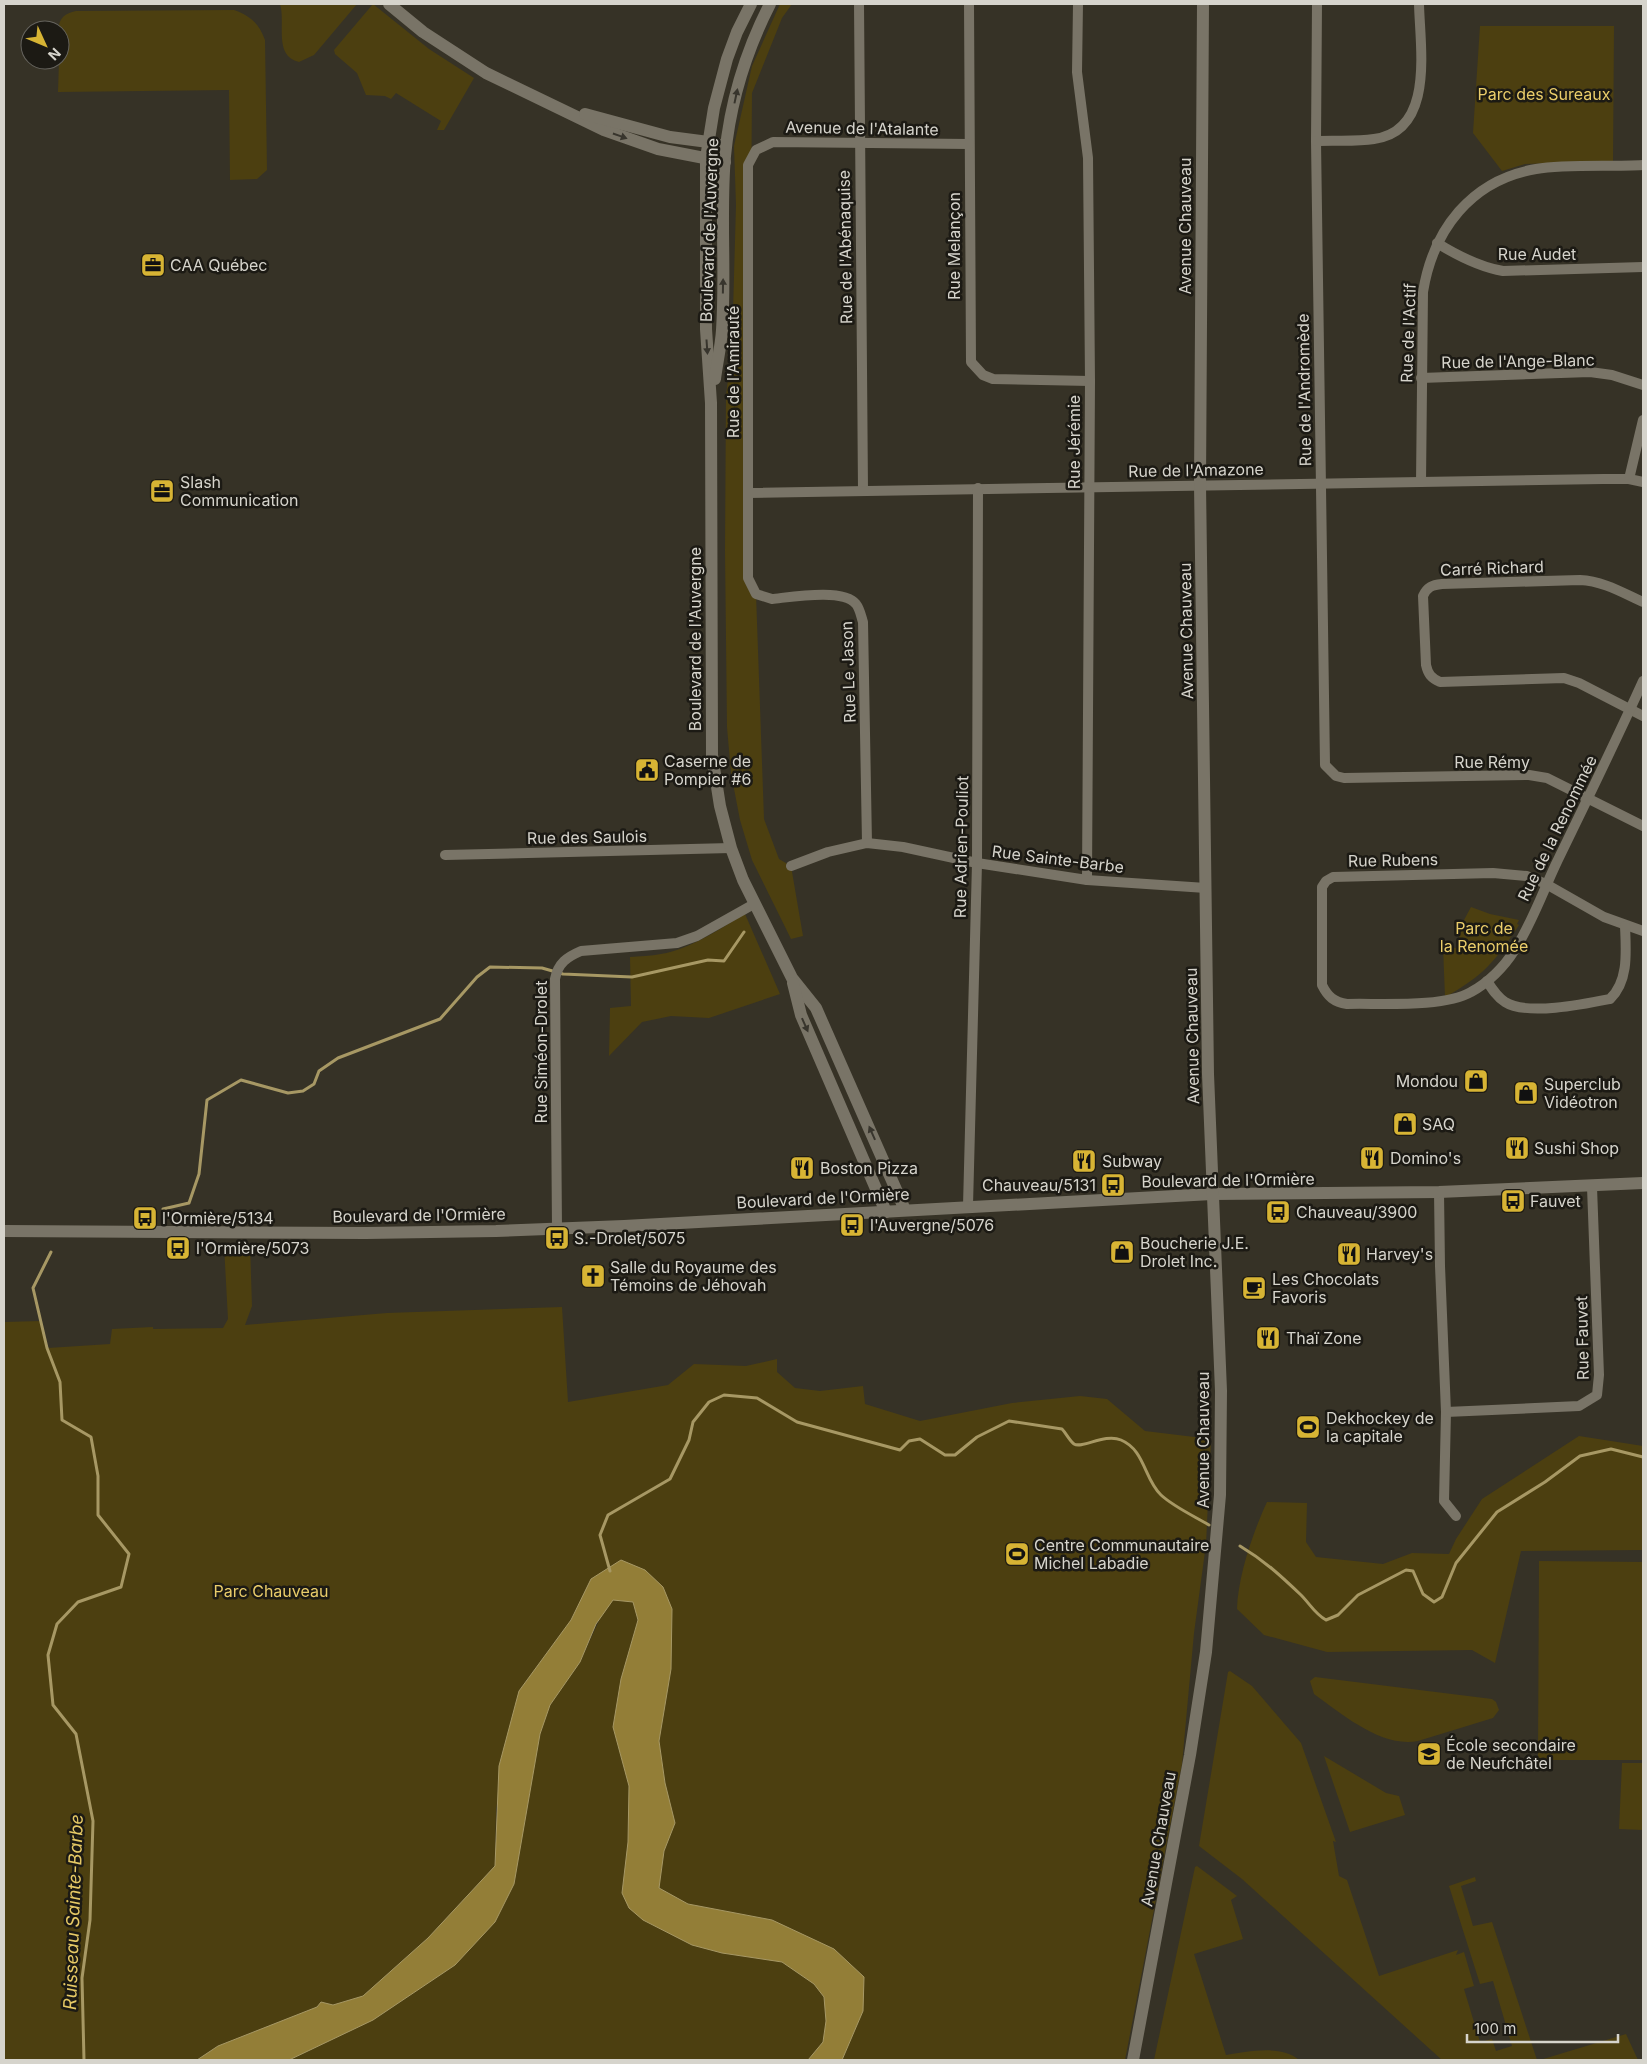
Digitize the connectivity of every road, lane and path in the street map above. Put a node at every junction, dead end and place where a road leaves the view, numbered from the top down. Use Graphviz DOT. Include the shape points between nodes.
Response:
graph roads {
  1 [pos="389,4"];
  2 [pos="751,4"];
  3 [pos="770,4"];
  4 [pos="859,4"];
  5 [pos="969,4"];
  6 [pos="1078,4"];
  7 [pos="1203,4"];
  8 [pos="1317,4"];
  9 [pos="1420,4"];
  10 [pos="545,100"];
  11 [pos="1316,141"];
  12 [pos="708,142"];
  13 [pos="727,144"];
  14 [pos="859,144"];
  15 [pos="969,144"];
  16 [pos="756,150"];
  17 [pos="706,158"];
  18 [pos="725,162"];
  19 [pos="1643,165"];
  20 [pos="1437,243"];
  21 [pos="1643,267"];
  22 [pos="1421,378"];
  23 [pos="1090,381"];
  24 [pos="1643,385"];
  25 [pos="711,404"];
  26 [pos="1643,420"];
  27 [pos="1629,479"];
  28 [pos="1421,482"];
  29 [pos="1643,482"];
  30 [pos="1200,484"];
  31 [pos="1321,484"];
  32 [pos="1089,486"];
  33 [pos="978,488"];
  34 [pos="863,490"];
  35 [pos="748,493"];
  36 [pos="756,594"];
  37 [pos="1643,602"];
  38 [pos="1643,681"];
  39 [pos="1630,709"];
  40 [pos="1643,716"];
  41 [pos="1331,772"];
  42 [pos="1588,798"];
  43 [pos="1643,826"];
  44 [pos="867,843"];
  45 [pos="730,848"];
  46 [pos="444,855"];
  47 [pos="977,863"];
  48 [pos="791,866"];
  49 [pos="1087,880"];
  50 [pos="1546,884"];
  51 [pos="1206,888"];
  52 [pos="754,904"];
  53 [pos="1624,926"];
  54 [pos="1643,931"];
  55 [pos="792,978"];
  56 [pos="1487,981"];
  57 [pos="1643,1183"];
  58 [pos="1592,1187"];
  59 [pos="1439,1192"];
  60 [pos="1212,1194"];
  61 [pos="968,1206"];
  62 [pos="905,1210"];
  63 [pos="886,1212"];
  64 [pos="557,1229"];
  65 [pos="4,1231"];
  66 [pos="1446,1412"];
  67 [pos="1456,1516"];
  68 [pos="1134,2060"];
  1 -- 10 [label="main road" via="463,59"];
  2 -- 12 [label="main road, Boulevard de l'Auvergne" via="727,59"];
  13 -- 3 [label="main road, Boulevard de l'Auvergne, one-way" via="746,60"];
  4 -- 14 [label="street, Rue de l'Abénaquise"];
  5 -- 15 [label="street, Rue Melançon"];
  6 -- 23 [label="street, Rue Jérémie" via="1077,72 1088,158"];
  7 -- 30 [label="main road, Avenue Chauveau"];
  8 -- 11 [label="street, Rue de l'Andromède"];
  9 -- 11 [label="street" via="1420,95 1414,111 1387,136"];
  10 -- 12 [label="main road" via="670,137"];
  10 -- 17 [label="main road, one-way" via="604,130 658,149"];
  11 -- 31 [label="street, Rue de l'Andromède"];
  12 -- 13 [label="main road"];
  12 -- 17 [label="main road, Boulevard de l'Auvergne"];
  13 -- 18 [label="main road, Boulevard de l'Auvergne"];
  14 -- 15 [label="street, Avenue de l'Atalante"];
  14 -- 16 [label="street, Avenue de l'Atalante" via="773,142"];
  14 -- 34 [label="street, Rue de l'Abénaquise"];
  15 -- 23 [label="street, Rue Melançon" via="971,362 983,375 994,379"];
  16 -- 35 [label="street, Rue de l'Amirauté" via="748,165"];
  17 -- 18 [label="main road"];
  17 -- 25 [label="main road, Boulevard de l'Auvergne, one-way" via="706,329"];
  25 -- 18 [label="main road, Boulevard de l'Auvergne, one-way" via="722,330"];
  19 -- 20 [label="street, Rue de l'Actif" via="1537,169 1507,177 1461,208"];
  20 -- 21 [label="street, Rue Audet" via="1486,268 1504,271"];
  20 -- 22 [label="street, Rue de l'Actif" via="1427,268 1423,292"];
  22 -- 24 [label="street, Rue de l'Ange-Blanc" via="1590,372"];
  22 -- 28 [label="street, Rue de l'Actif"];
  23 -- 32 [label="street, Rue Jérémie"];
  25 -- 45 [label="main road, Boulevard de l'Auvergne" via="712,755"];
  26 -- 27 [label="street"];
  27 -- 28 [label="street, Rue de l'Amazone"];
  27 -- 29 [label="street, Rue de l'Amazone"];
  28 -- 31 [label="street, Rue de l'Amazone"];
  30 -- 31 [label="street, Rue de l'Amazone"];
  30 -- 32 [label="street, Rue de l'Amazone"];
  30 -- 51 [label="main road, Avenue Chauveau"];
  31 -- 41 [label="street, Rue de l'Andromède" via="1323,760"];
  32 -- 33 [label="street, Rue de l'Amazone"];
  32 -- 49 [label="street, Rue Jérémie"];
  33 -- 34 [label="street, Rue de l'Amazone"];
  33 -- 47 [label="street, Rue Adrien-Pouliot"];
  34 -- 35 [label="street, Rue de l'Amazone"];
  35 -- 36 [label="street, Rue de l'Amirauté" via="748,578"];
  36 -- 44 [label="street, Rue Le Jason" via="772,599 837,594 856,603 863,622"];
  37 -- 39 [label="street, Carré Richard" via="1613,588 1580,580 1442,584 1426,589 1423,596 1426,665 1429,676 1434,679 1440,682 1564,678"];
  38 -- 39 [label="street, Rue de la Renommée"];
  39 -- 40 [label="street"];
  39 -- 42 [label="street, Rue de la Renommée"];
  41 -- 42 [label="street, Rue Rémy" via="1344,778 1529,775 1547,778"];
  42 -- 43 [label="street, Rue Rémy"];
  42 -- 50 [label="street, Rue de la Renommée"];
  44 -- 47 [label="street, Rue Sainte-Barbe" via="903,847"];
  44 -- 48 [label="street, Rue Sainte-Barbe" via="828,852"];
  45 -- 46 [label="street, Rue des Saulois"];
  45 -- 52 [label="main road, Boulevard de l'Auvergne"];
  47 -- 49 [label="street, Rue Sainte-Barbe"];
  47 -- 61 [label="street, Rue Adrien-Pouliot"];
  49 -- 51 [label="street, Rue Sainte-Barbe"];
  50 -- 53 [label="street, Rue Rubens"];
  50 -- 56 [label="street, Rue de la Renommée" via="1514,951"];
  50 -- 56 [label="street, Rue Rubens" via="1527,876 1465,874 1343,876 1333,877 1322,887 1322,985 1336,1003 1432,1002 1470,993"];
  51 -- 60 [label="main road, Avenue Chauveau"];
  52 -- 55 [label="main road, Boulevard de l'Auvergne"];
  52 -- 64 [label="street, Rue Siméon-Drolet" via="697,936 676,943 581,951 557,967 554,979"];
  53 -- 54 [label="street, Rue Rubens"];
  53 -- 56 [label="street" via="1626,953 1622,983 1610,999 1538,1008 1514,1007 1504,1002"];
  62 -- 55 [label="main road, Boulevard de l'Auvergne, one-way" via="816,1008"];
  55 -- 63 [label="main road, Boulevard de l'Auvergne, one-way" via="801,1015"];
  57 -- 58 [label="main road, Boulevard de l'Ormière"];
  58 -- 59 [label="main road, Boulevard de l'Ormière"];
  58 -- 66 [label="street, Rue Fauvet" via="1600,1374 1597,1395 1579,1406"];
  59 -- 60 [label="main road, Boulevard de l'Ormière"];
  59 -- 66 [label="street"];
  60 -- 61 [label="main road, Boulevard de l'Ormière"];
  60 -- 68 [label="main road, Avenue Chauveau" via="1222,1443 1216,1556 1206,1652 1190,1755"];
  61 -- 62 [label="main road, Boulevard de l'Ormière"];
  62 -- 63 [label="main road, Boulevard de l'Ormière"];
  63 -- 64 [label="main road, Boulevard de l'Ormière"];
  64 -- 65 [label="main road, Boulevard de l'Ormière" via="366,1233"];
  66 -- 67 [label="street" via="1444,1501"];
}
